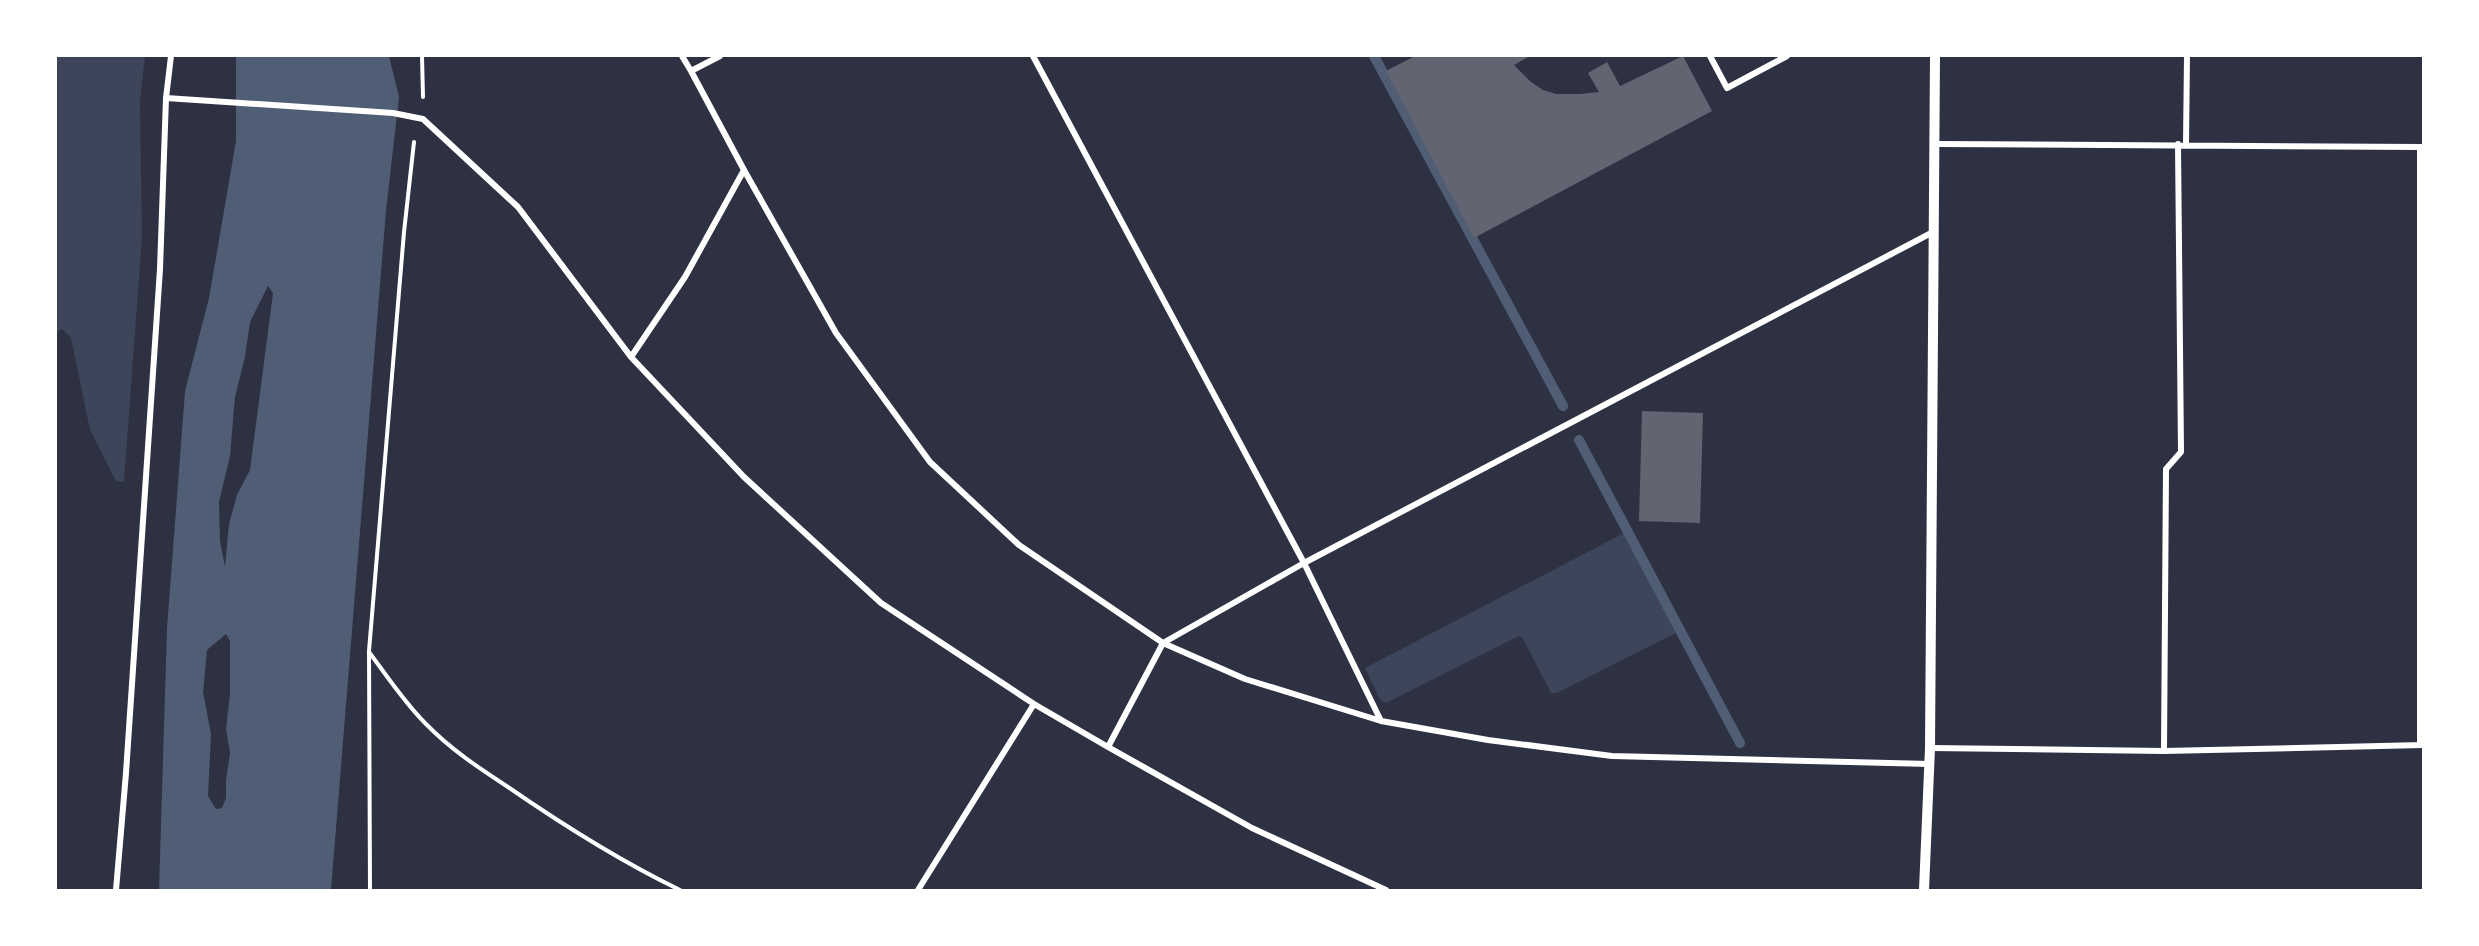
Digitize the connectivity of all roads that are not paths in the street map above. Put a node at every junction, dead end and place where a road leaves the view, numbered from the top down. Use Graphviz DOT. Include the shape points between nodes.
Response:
graph roads {
  1 [pos="171,56"];
  2 [pos="682,56"];
  3 [pos="720,56"];
  4 [pos="1033,56"];
  5 [pos="1710,56"];
  6 [pos="1787,56"];
  7 [pos="1935,56"];
  8 [pos="2187,56"];
  9 [pos="691,71"];
  10 [pos="166,98"];
  11 [pos="1936,144"];
  12 [pos="2178,144"];
  13 [pos="2186,144"];
  14 [pos="2422,147"];
  15 [pos="744,171"];
  16 [pos="1935,231"];
  17 [pos="632,357"];
  18 [pos="1304,562"];
  19 [pos="1163,643"];
  20 [pos="1034,704"];
  21 [pos="1381,721"];
  22 [pos="2422,745"];
  23 [pos="1108,747"];
  24 [pos="1930,748"];
  25 [pos="2164,751"];
  26 [pos="1930,764"];
  27 [pos="116,891"];
  28 [pos="918,891"];
  29 [pos="1386,891"];
  30 [pos="1924,891"];
  1 -- 10 [label="street"];
  2 -- 9 [label="street"];
  3 -- 9 [label="street"];
  4 -- 18 [label="street"];
  5 -- 6 [label="street" via="1727,88"];
  7 -- 11 [label="street"];
  8 -- 13 [label="street"];
  9 -- 15 [label="street"];
  10 -- 17 [label="street" via="423,119 519,207"];
  10 -- 27 [label="street" via="160,269"];
  11 -- 12 [label="street"];
  11 -- 16 [label="street"];
  12 -- 13 [label="street"];
  12 -- 25 [label="street" via="2181,452 2166,469"];
  13 -- 14 [label="street"];
  14 -- 22 [label="street"];
  15 -- 17 [label="street" via="685,277"];
  15 -- 19 [label="street" via="836,333 930,462 1018,545"];
  16 -- 18 [label="street"];
  16 -- 24 [label="street"];
  17 -- 20 [label="street" via="744,477 881,603"];
  18 -- 19 [label="street"];
  18 -- 21 [label="street"];
  19 -- 21 [label="street" via="1245,679"];
  19 -- 23 [label="street"];
  20 -- 23 [label="street"];
  20 -- 28 [label="street"];
  21 -- 26 [label="street" via="1612,756"];
  22 -- 25 [label="street"];
  23 -- 29 [label="street" via="1252,828"];
  24 -- 25 [label="street"];
  24 -- 26 [label="street"];
  26 -- 30 [label="street"];
}
